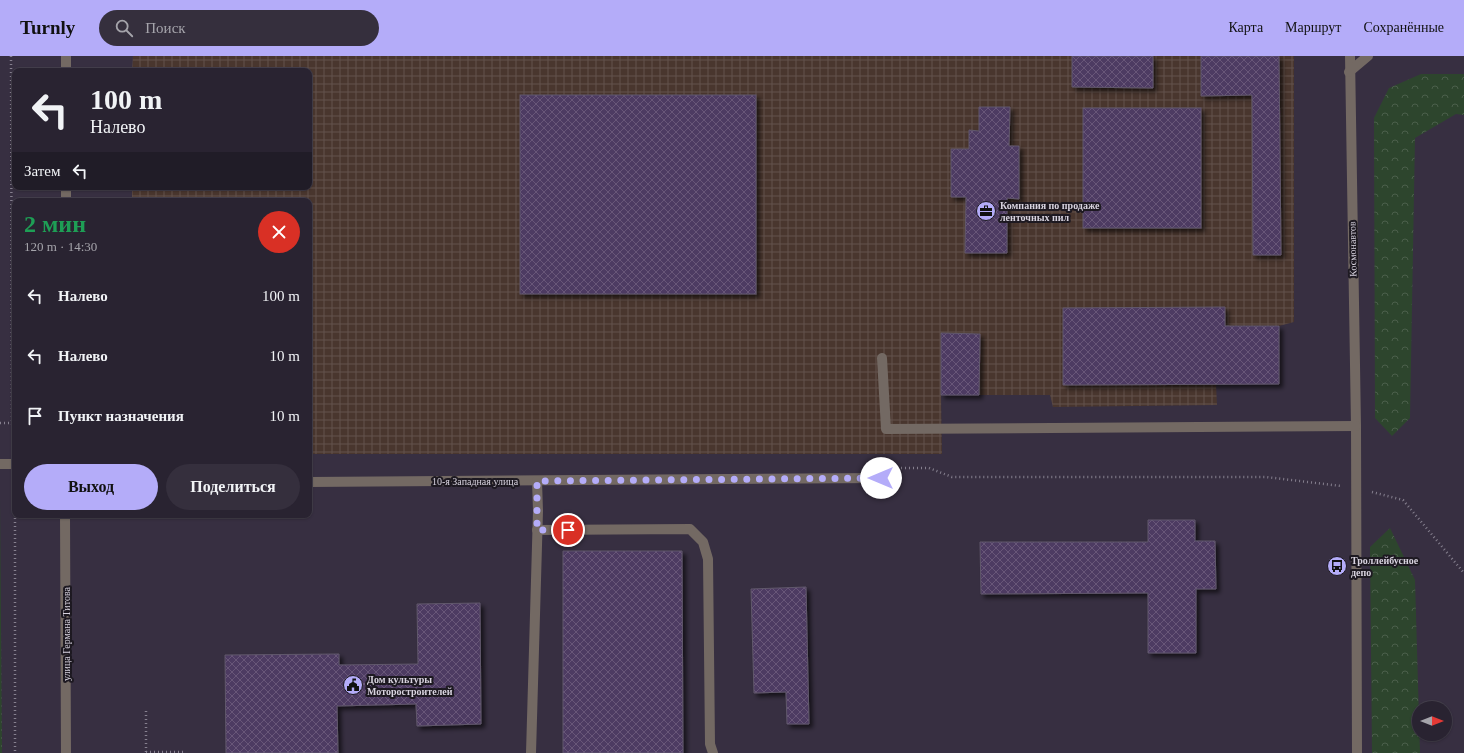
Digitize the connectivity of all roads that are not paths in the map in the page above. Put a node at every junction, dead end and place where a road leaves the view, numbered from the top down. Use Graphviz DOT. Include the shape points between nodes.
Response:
graph roads {
  1 [pos="66,56"];
  2 [pos="1350,56"];
  3 [pos="1368,56"];
  4 [pos="66,68"];
  5 [pos="1349,72"];
  6 [pos="882,358"];
  7 [pos="1356,426"];
  8 [pos="0,464"];
  9 [pos="12,464"];
  10 [pos="881,478"];
  11 [pos="537,481"];
  12 [pos="312,482"];
  13 [pos="65,518"];
  14 [pos="537,530"];
  15 [pos="66,753"];
  16 [pos="531,753"];
  17 [pos="713,753"];
  18 [pos="1357,753"];
  1 -- 4 [label="street"];
  2 -- 5 [label="street, Космонавтов"];
  3 -- 5 [label="street"];
  5 -- 7 [label="street, Космонавтов"];
  6 -- 7 [label="street" via="886,429"];
  7 -- 18 [label="street, Космонавтов"];
  8 -- 9 [label="street"];
  10 -- 11 [label="street, 10-я Западная улица"];
  11 -- 12 [label="street, 10-я Западная улица"];
  11 -- 14 [label="street"];
  13 -- 15 [label="street, улица Германа Титова"];
  14 -- 16 [label="street"];
  14 -- 17 [label="street" via="690,529 703,542 708,559 710,744"];
}
